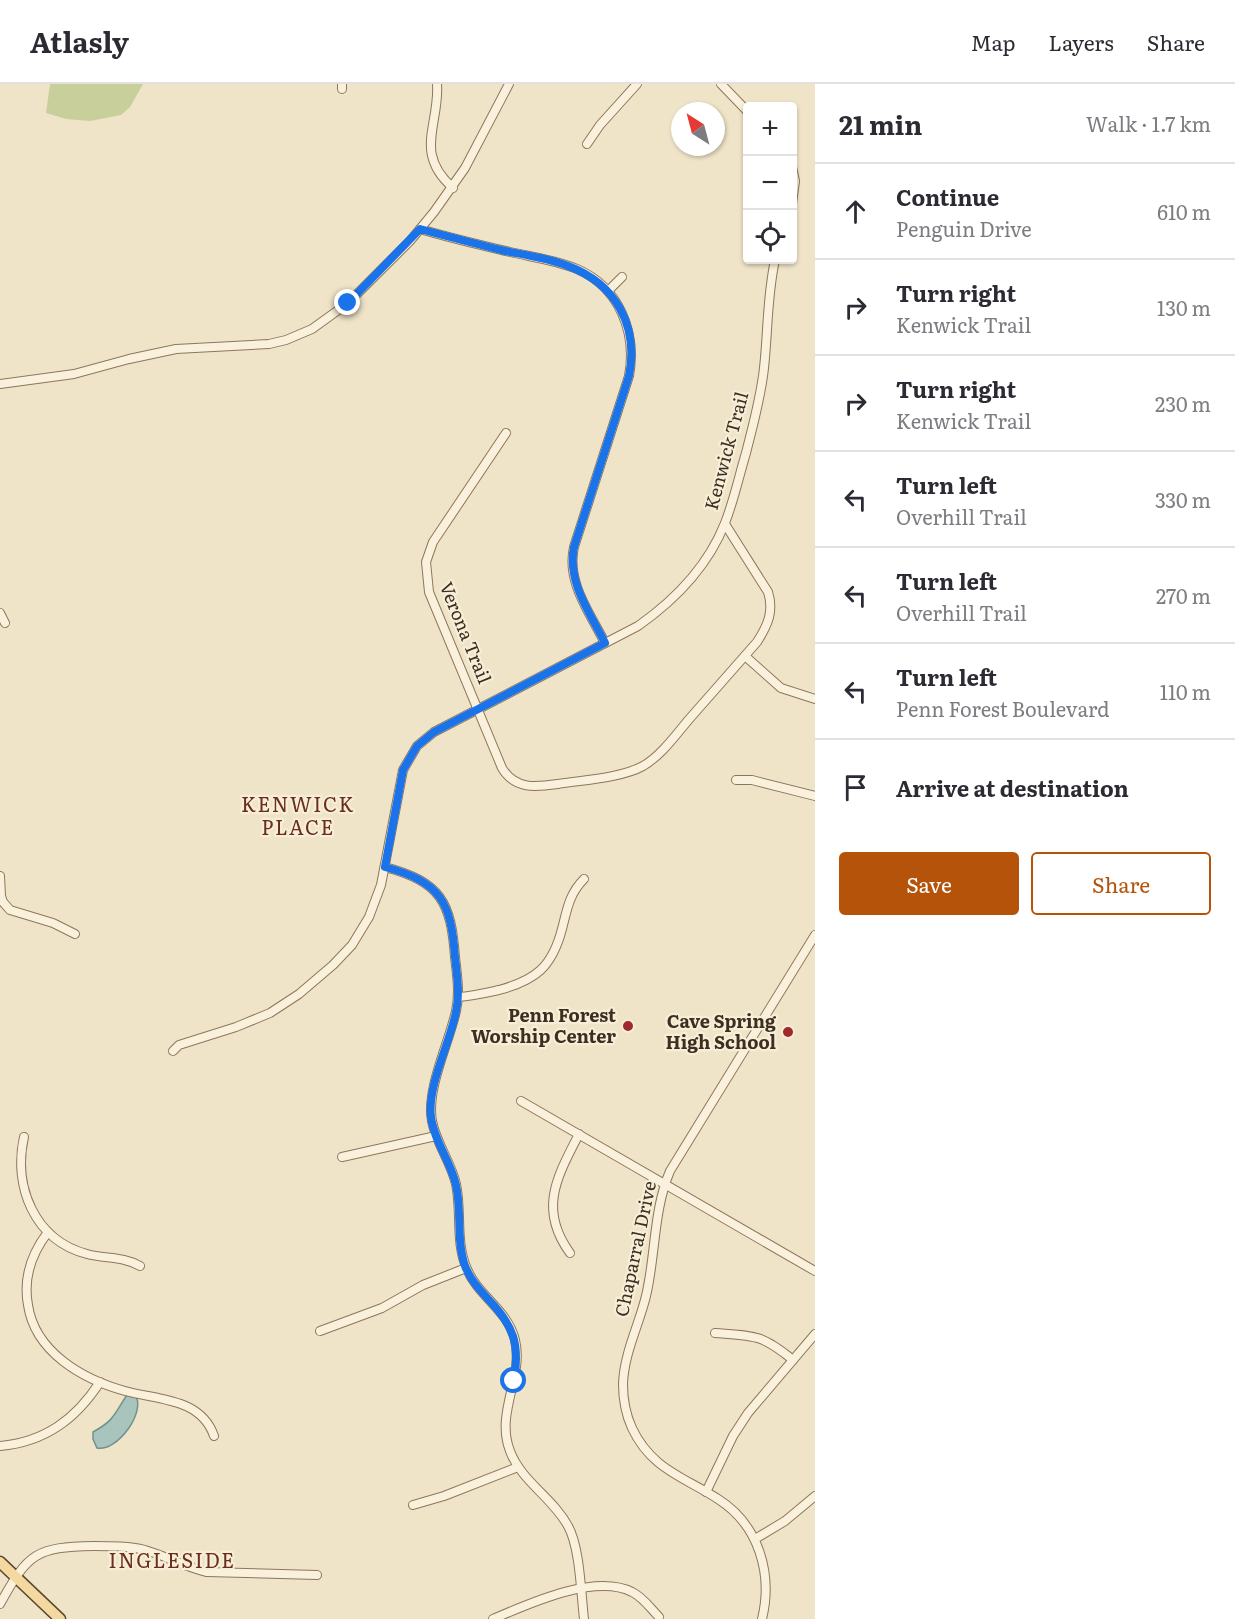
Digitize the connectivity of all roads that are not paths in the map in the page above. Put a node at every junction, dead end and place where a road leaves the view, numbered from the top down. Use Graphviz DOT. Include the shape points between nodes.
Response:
graph roads {
  1 [pos="437,84"];
  2 [pos="509,84"];
  3 [pos="638,84"];
  4 [pos="721,84"];
  5 [pos="743,108"];
  6 [pos="587,144"];
  7 [pos="453,188"];
  8 [pos="420,229"];
  9 [pos="774,264"];
  10 [pos="622,278"];
  11 [pos="608,291"];
  12 [pos="0,384"];
  13 [pos="506,433"];
  14 [pos="725,524"];
  15 [pos="0,613"];
  16 [pos="5,623"];
  17 [pos="605,643"];
  18 [pos="745,656"];
  19 [pos="815,699"];
  20 [pos="477,710"];
  21 [pos="735,780"];
  22 [pos="815,796"];
  23 [pos="385,867"];
  24 [pos="0,876"];
  25 [pos="584,879"];
  26 [pos="75,934"];
  27 [pos="815,935"];
  28 [pos="458,997"];
  29 [pos="173,1051"];
  30 [pos="521,1101"];
  31 [pos="579,1134"];
  32 [pos="436,1136"];
  33 [pos="24,1137"];
  34 [pos="342,1157"];
  35 [pos="665,1184"];
  36 [pos="48,1232"];
  37 [pos="570,1253"];
  38 [pos="140,1266"];
  39 [pos="466,1268"];
  40 [pos="815,1271"];
  41 [pos="320,1331"];
  42 [pos="715,1333"];
  43 [pos="815,1334"];
  44 [pos="793,1360"];
  45 [pos="100,1382"];
  46 [pos="214,1436"];
  47 [pos="0,1446"];
  48 [pos="518,1467"];
  49 [pos="706,1492"];
  50 [pos="815,1496"];
  51 [pos="413,1505"];
  52 [pos="755,1539"];
  53 [pos="0,1562"];
  54 [pos="317,1575"];
  55 [pos="15,1576"];
  56 [pos="580,1589"];
  57 [pos="0,1604"];
  58 [pos="659,1617"];
  59 [pos="60,1619"];
  60 [pos="493,1619"];
  61 [pos="584,1619"];
  62 [pos="762,1619"];
  1 -- 7 [label="street" via="432,154 441,176"];
  2 -- 7 [label="street"];
  3 -- 6 [label="street"];
  4 -- 5 [label="street"];
  7 -- 8 [label="street"];
  8 -- 11 [label="street" via="566,265 592,277"];
  8 -- 12 [label="street" via="340,309 301,334 260,345 164,351 74,374"];
  9 -- 14 [label="street, Kenwick Trail" via="761,391"];
  10 -- 11 [label="street"];
  11 -- 17 [label="street" via="627,324 632,363 572,562 577,588"];
  13 -- 20 [label="street, Verona Trail" via="439,531 426,562 429,592"];
  14 -- 17 [label="street, Kenwick Trail" via="681,591 653,615"];
  14 -- 18 [label="street, Verona Trail" via="770,599 768,623"];
  15 -- 16 [label="street"];
  17 -- 20 [label="street, Kenwick Trail"];
  18 -- 19 [label="street" via="781,688"];
  18 -- 20 [label="street, Verona Trail" via="651,761 608,776 544,786 518,784 502,768"];
  20 -- 23 [label="street, Kenwick Trail" via="434,732 411,754 403,770"];
  21 -- 22 [label="street" via="752,780"];
  23 -- 28 [label="street" via="408,873 427,884 447,909 453,929"];
  23 -- 29 [label="street, Kenwick Trail" via="361,931 345,954 299,994 270,1013 179,1045"];
  24 -- 26 [label="street" via="1,896 10,910"];
  25 -- 28 [label="street" via="572,893 555,949 541,970 519,984"];
  27 -- 35 [label="street, Chaparral Drive"];
  28 -- 32 [label="street" via="431,1100"];
  30 -- 31 [label="street"];
  31 -- 35 [label="street"];
  31 -- 37 [label="street" via="559,1174 552,1202 555,1226"];
  32 -- 34 [label="street"];
  32 -- 39 [label="street" via="456,1185 460,1246"];
  33 -- 36 [label="street" via="24,1195"];
  35 -- 40 [label="street"];
  35 -- 49 [label="street, Chaparral Drive" via="646,1296 625,1368 624,1395 629,1419 645,1449 663,1468"];
  36 -- 38 [label="street" via="79,1252 121,1258"];
  36 -- 45 [label="street" via="28,1272 32,1320 40,1338 54,1354"];
  39 -- 41 [label="street" via="423,1285 382,1308"];
  39 -- 48 [label="street" via="481,1292 503,1315 515,1341 516,1367 505,1431"];
  42 -- 44 [label="street" via="758,1337"];
  43 -- 44 [label="street"];
  44 -- 49 [label="street" via="747,1413"];
  45 -- 46 [label="street" via="185,1405 202,1415"];
  45 -- 47 [label="street" via="75,1413 55,1429 34,1439"];
  48 -- 51 [label="street"];
  48 -- 56 [label="street" via="568,1525 575,1543"];
  49 -- 52 [label="street, Chaparral Drive" via="728,1505"];
  50 -- 52 [label="street"];
  52 -- 62 [label="street, Chaparral Drive" via="766,1581"];
  53 -- 55 [label="main road"];
  54 -- 55 [label="street" via="207,1572 149,1551 120,1546 45,1551"];
  55 -- 57 [label="street"];
  55 -- 59 [label="main road"];
  56 -- 58 [label="street" via="624,1589 639,1597"];
  56 -- 60 [label="street"];
  56 -- 61 [label="street"];
}
